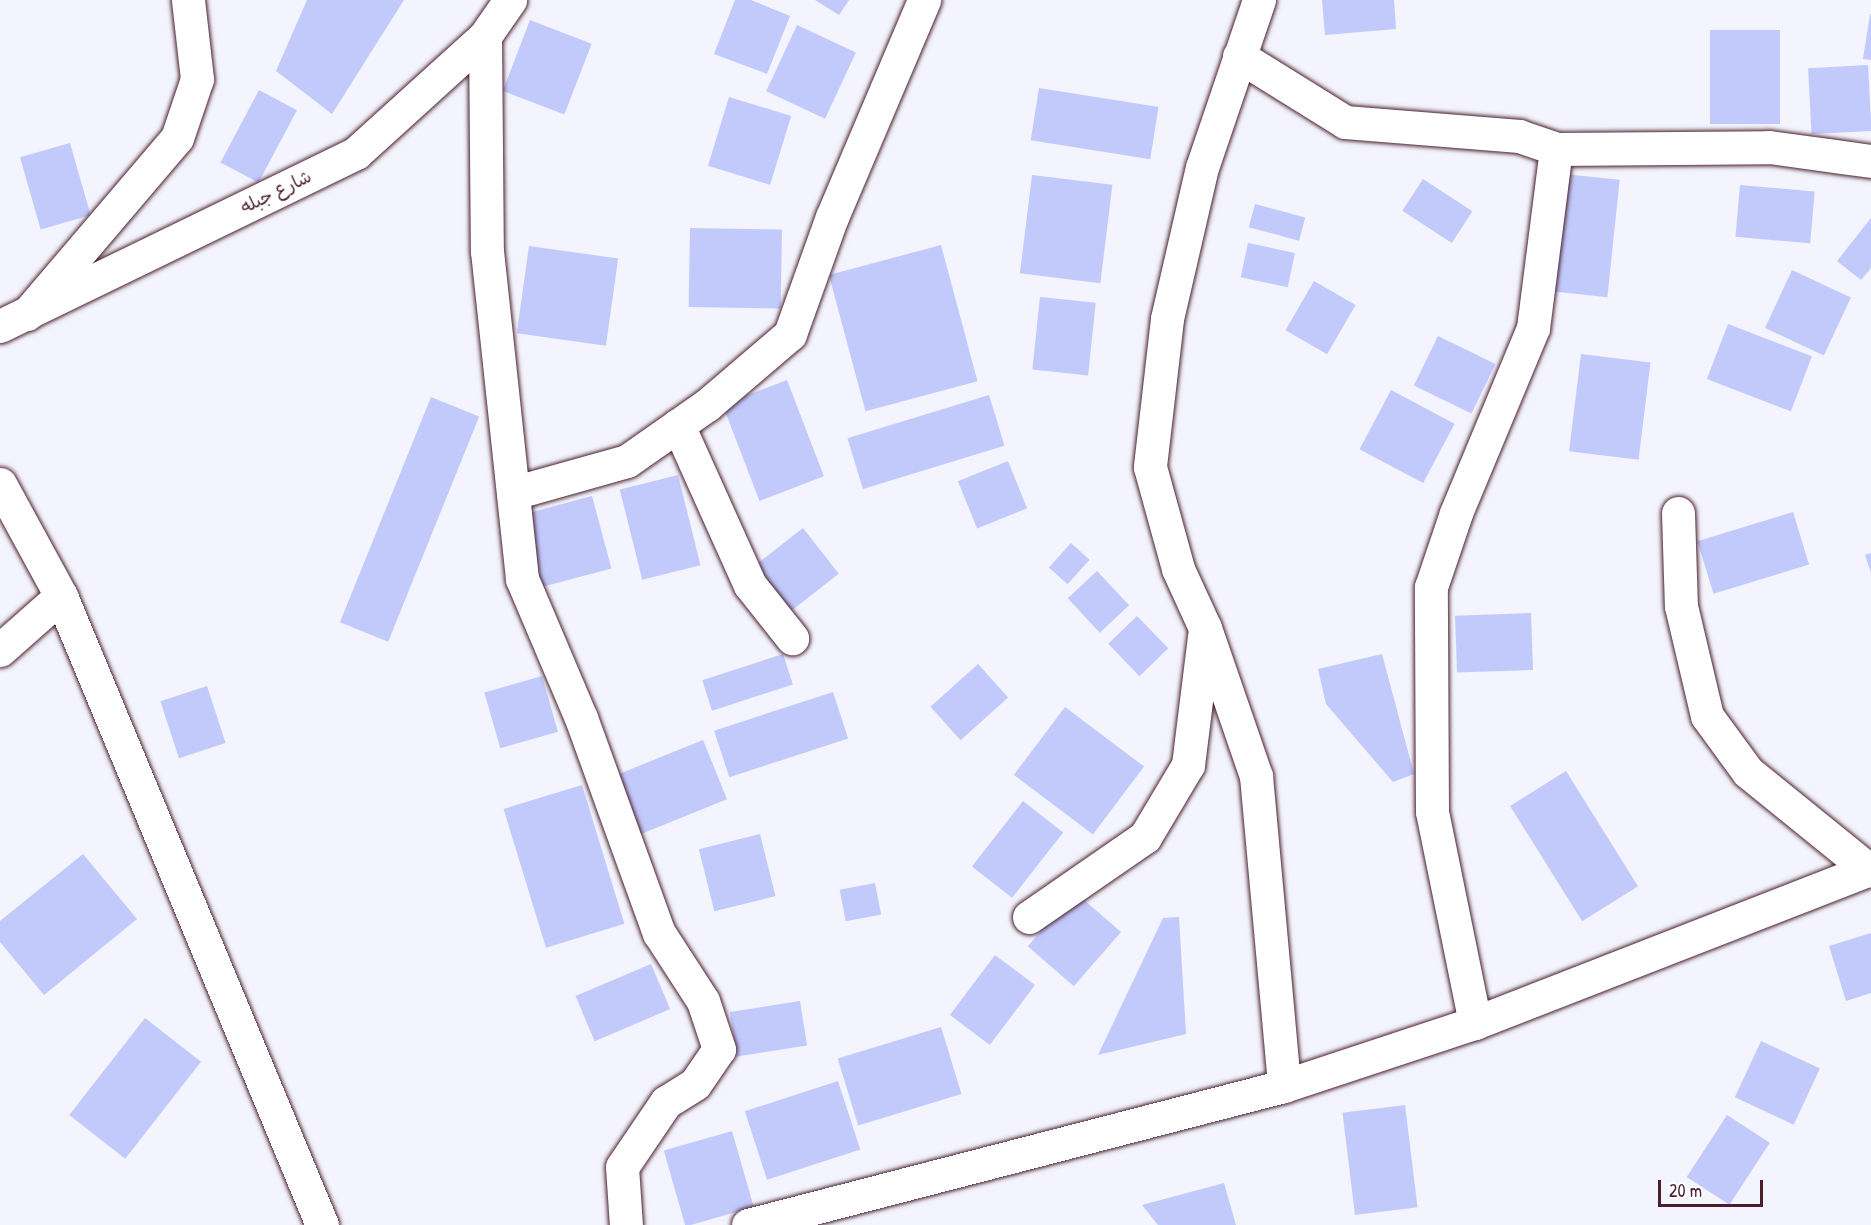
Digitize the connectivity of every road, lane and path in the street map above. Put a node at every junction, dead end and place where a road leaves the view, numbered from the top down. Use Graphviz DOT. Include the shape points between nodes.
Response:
graph roads {
  1 [pos="188,0"];
  2 [pos="510,0"];
  3 [pos="924,0"];
  4 [pos="1259,0"];
  5 [pos="485,36"];
  6 [pos="1239,56"];
  7 [pos="1556,149"];
  8 [pos="1871,161"];
  9 [pos="13,321"];
  10 [pos="678,425"];
  11 [pos="0,484"];
  12 [pos="513,494"];
  13 [pos="1678,513"];
  14 [pos="11,527"];
  15 [pos="61,596"];
  16 [pos="1205,628"];
  17 [pos="792,638"];
  18 [pos="0,650"];
  19 [pos="1870,869"];
  20 [pos="1029,917"];
  21 [pos="1475,1023"];
  22 [pos="1284,1086"];
  23 [pos="322,1225"];
  24 [pos="626,1225"];
  25 [pos="748,1225"];
  1 -- 9 [label="street" via="197,79 177,138"];
  2 -- 5 [label="street, شارع جبله"];
  3 -- 10 [label="street" via="832,217 790,334"];
  4 -- 6 [label="street"];
  5 -- 9 [label="street, شارع جبله" via="356,153"];
  5 -- 12 [label="street" via="487,251"];
  6 -- 7 [label="street" via="1345,122 1519,136"];
  6 -- 16 [label="street" via="1202,167 1167,319 1150,467 1178,569"];
  7 -- 8 [label="street" via="1769,147"];
  7 -- 21 [label="street" via="1533,327 1456,513 1431,586 1432,812"];
  10 -- 12 [label="street" via="627,461"];
  10 -- 17 [label="street" via="750,585"];
  11 -- 14 [label="street"];
  12 -- 24 [label="street" via="522,579 581,718 659,933 703,1001 719,1049 694,1084 666,1102 622,1167"];
  13 -- 19 [label="street" via="1681,606 1707,716 1749,772"];
  14 -- 15 [label="street"];
  15 -- 18 [label="street"];
  15 -- 23 [label="street"];
  16 -- 20 [label="street" via="1188,765 1145,837"];
  16 -- 22 [label="street" via="1256,776"];
  19 -- 21 [label="street"];
  21 -- 22 [label="street"];
  22 -- 25 [label="street"];
}
